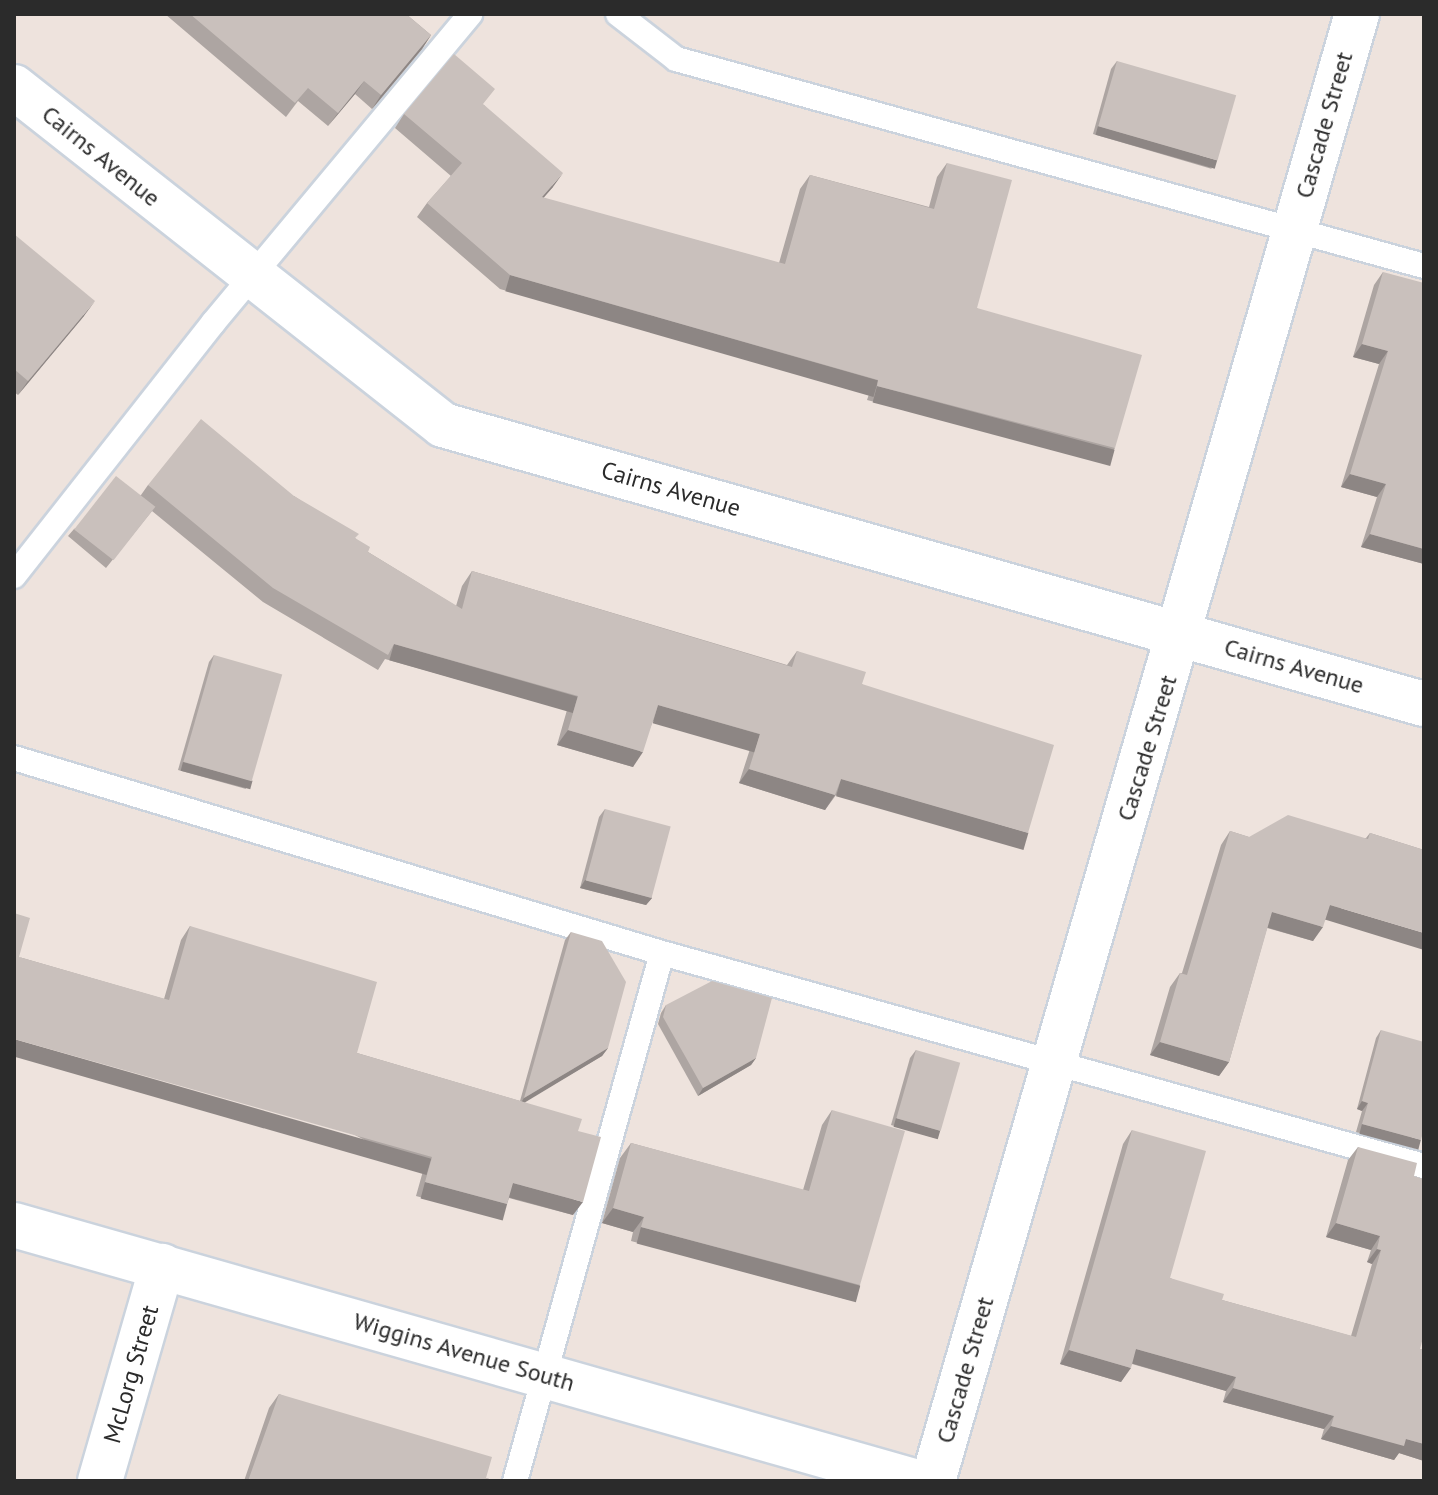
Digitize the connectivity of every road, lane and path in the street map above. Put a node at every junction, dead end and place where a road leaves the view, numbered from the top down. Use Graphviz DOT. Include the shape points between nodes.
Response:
graph roads {
  1 [pos="470,14"];
  2 [pos="618,14"];
  3 [pos="1357,14"];
  4 [pos="14,87"];
  5 [pos="1294,229"];
  6 [pos="1424,266"];
  7 [pos="252,277"];
  8 [pos="14,576"];
  9 [pos="1181,633"];
  10 [pos="1424,704"];
  11 [pos="14,758"];
  12 [pos="662,953"];
  13 [pos="1054,1060"];
  14 [pos="1424,1166"];
  15 [pos="14,1225"];
  16 [pos="162,1266"];
  17 [pos="545,1375"];
  18 [pos="100,1481"];
  19 [pos="515,1481"];
  20 [pos="914,1481"];
  21 [pos="933,1481"];
  1 -- 7 [label="lane"];
  2 -- 5 [label="lane" via="676,59"];
  3 -- 5 [label="street, Cascade Street"];
  4 -- 7 [label="street, Cairns Avenue"];
  5 -- 6 [label="lane"];
  5 -- 9 [label="street, Cascade Street"];
  7 -- 8 [label="lane"];
  7 -- 9 [label="street, Cairns Avenue" via="443,425"];
  9 -- 10 [label="street, Cairns Avenue"];
  9 -- 13 [label="street, Cascade Street"];
  11 -- 12 [label="lane"];
  12 -- 13 [label="lane"];
  12 -- 17 [label="lane"];
  13 -- 14 [label="lane"];
  13 -- 21 [label="street, Cascade Street"];
  15 -- 16 [label="street, Wiggins Avenue South"];
  16 -- 17 [label="street, Wiggins Avenue South"];
  16 -- 18 [label="street, McLorg Street"];
  17 -- 19 [label="lane"];
  17 -- 20 [label="street, Wiggins Avenue South"];
}
